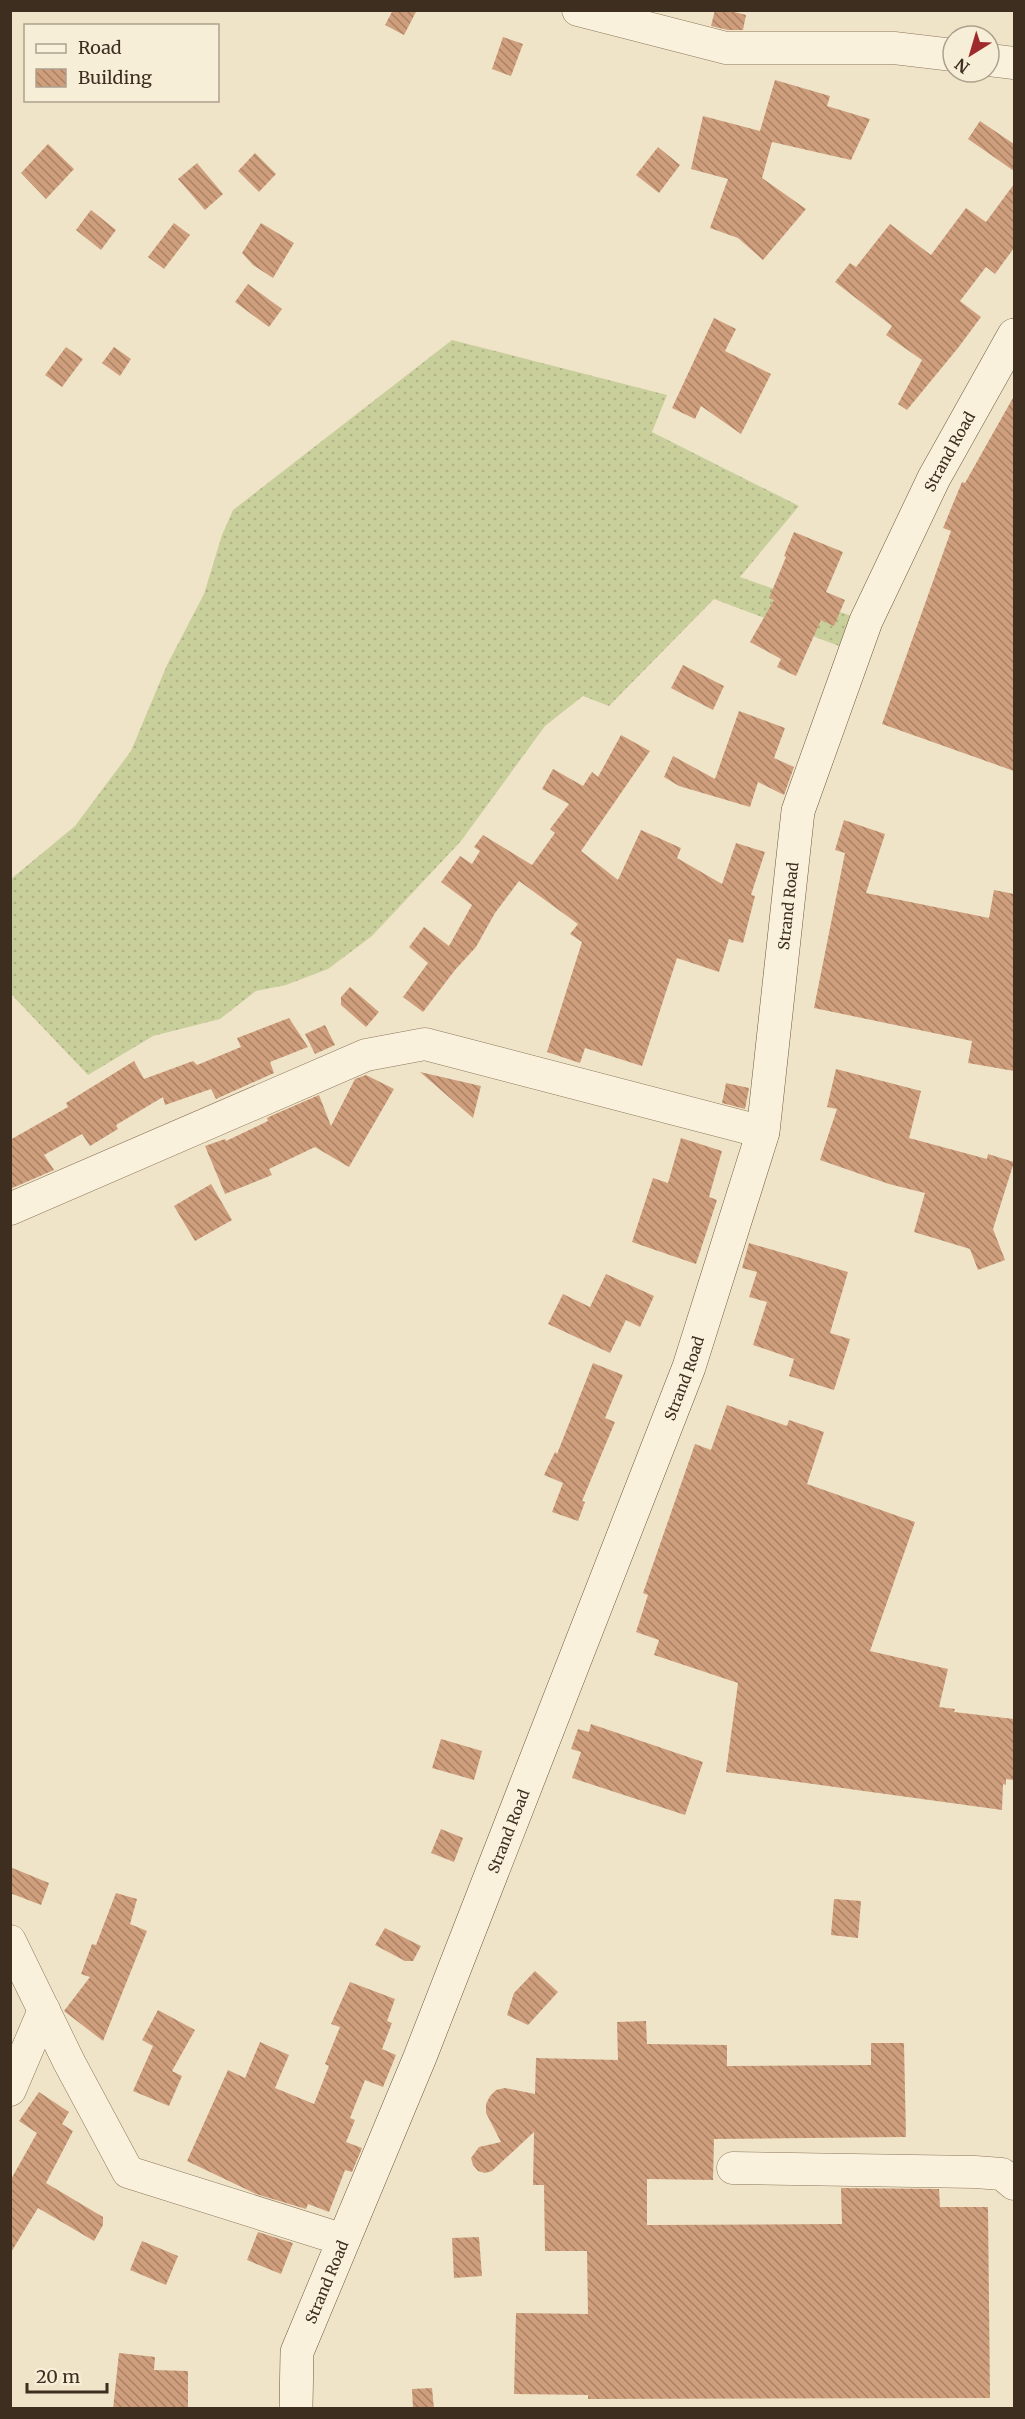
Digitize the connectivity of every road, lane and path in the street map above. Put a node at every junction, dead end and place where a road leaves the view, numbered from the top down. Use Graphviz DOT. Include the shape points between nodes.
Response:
graph roads {
  1 [pos="578,10"];
  2 [pos="941,54"];
  3 [pos="1014,335"];
  4 [pos="763,1132"];
  5 [pos="10,1209"];
  6 [pos="10,1941"];
  7 [pos="44,2010"];
  8 [pos="10,2090"];
  9 [pos="733,2168"];
  10 [pos="1014,2184"];
  11 [pos="344,2240"];
  12 [pos="296,2409"];
  1 -- 2 [label="street" via="726,48 894,48"];
  3 -- 4 [label="main road, Strand Road" via="934,478 866,621 798,811"];
  4 -- 5 [label="street" via="425,1044 366,1055"];
  4 -- 11 [label="main road, Strand Road" via="689,1367 420,2057"];
  6 -- 7 [label="street"];
  7 -- 8 [label="street"];
  7 -- 11 [label="street" via="128,2172"];
  9 -- 10 [label="street" via="975,2172 1002,2174"];
  11 -- 12 [label="main road, Strand Road" via="297,2352"];
}
